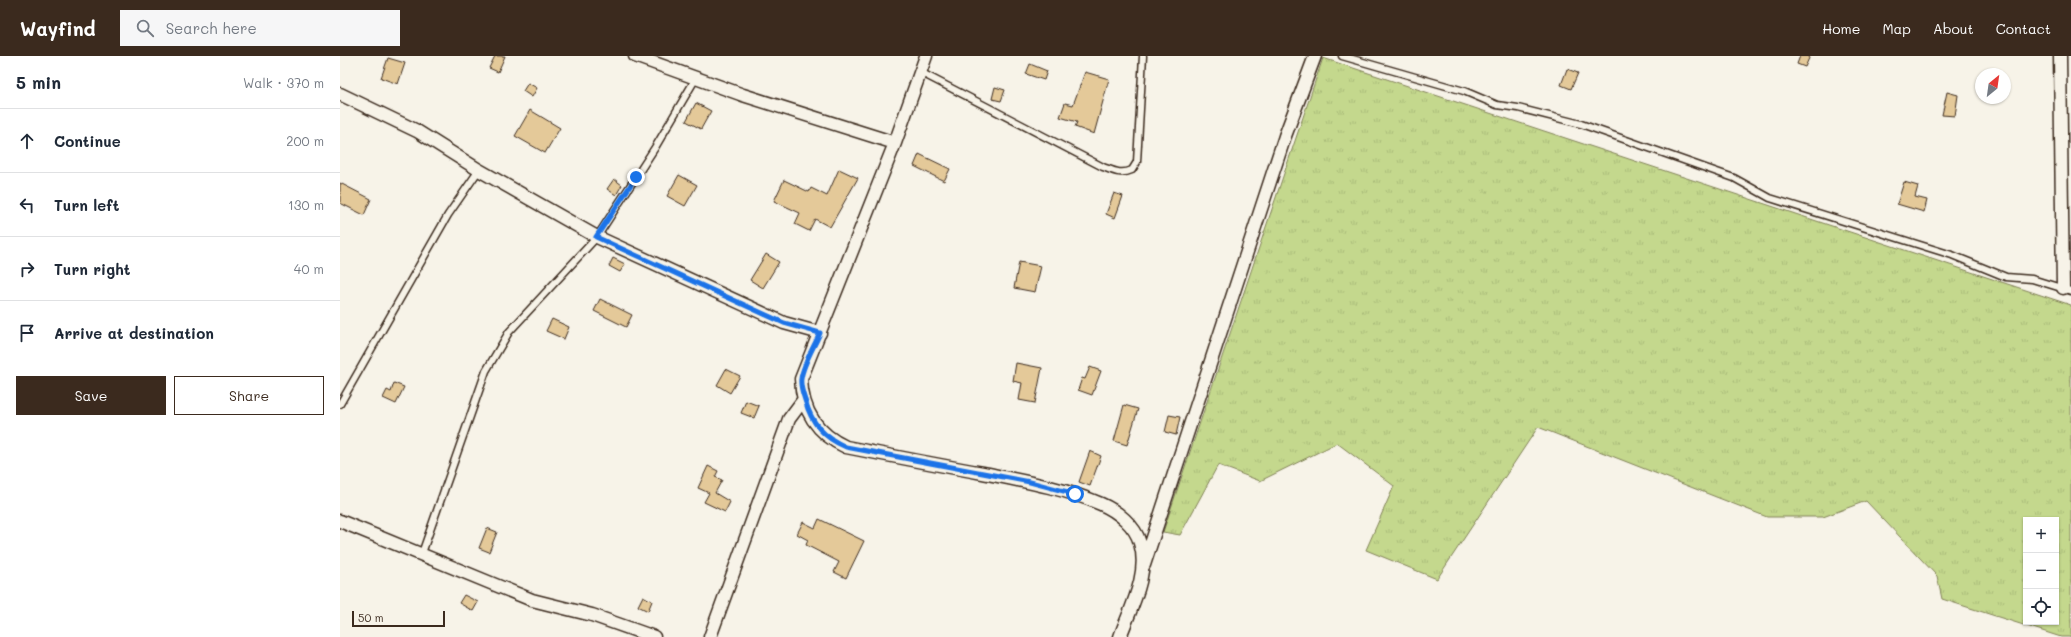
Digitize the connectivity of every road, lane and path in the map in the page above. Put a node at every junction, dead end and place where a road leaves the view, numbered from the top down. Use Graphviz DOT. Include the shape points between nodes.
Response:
graph roads {
  1 [pos="635,56"];
  2 [pos="926,56"];
  3 [pos="1144,56"];
  4 [pos="1315,56"];
  5 [pos="1342,56"];
  6 [pos="2060,56"];
  7 [pos="920,72"];
  8 [pos="696,78"];
  9 [pos="340,94"];
  10 [pos="895,143"];
  11 [pos="479,170"];
  12 [pos="596,237"];
  13 [pos="2067,289"];
  14 [pos="820,333"];
  15 [pos="804,399"];
  16 [pos="340,404"];
  17 [pos="340,521"];
  18 [pos="421,556"];
  19 [pos="1141,575"];
  20 [pos="654,637"];
  21 [pos="710,637"];
  22 [pos="1120,637"];
  1 -- 8 [label="street"];
  2 -- 7 [label="street"];
  3 -- 7 [label="lane" via="1137,162 1132,170 1119,173"];
  4 -- 19 [label="street" via="1256,225"];
  5 -- 13 [label="lane" via="1477,95 1497,105 1581,124 1734,178 1770,198 1952,255 2006,277 2032,279"];
  6 -- 13 [label="street"];
  7 -- 10 [label="street"];
  8 -- 10 [label="street"];
  8 -- 12 [label="lane" via="656,146"];
  9 -- 11 [label="street" via="417,132"];
  10 -- 14 [label="street"];
  11 -- 12 [label="street"];
  11 -- 16 [label="lane" via="448,215"];
  12 -- 14 [label="street" via="784,323"];
  12 -- 18 [label="lane" via="509,332 486,371"];
  14 -- 15 [label="street" via="801,379"];
  15 -- 19 [label="street" via="818,428 835,442 846,447 1030,482 1102,504 1134,529 1140,544"];
  15 -- 21 [label="street" via="789,419"];
  17 -- 18 [label="street"];
  18 -- 20 [label="street" via="532,600 592,615"];
  19 -- 22 [label="street"];
}
